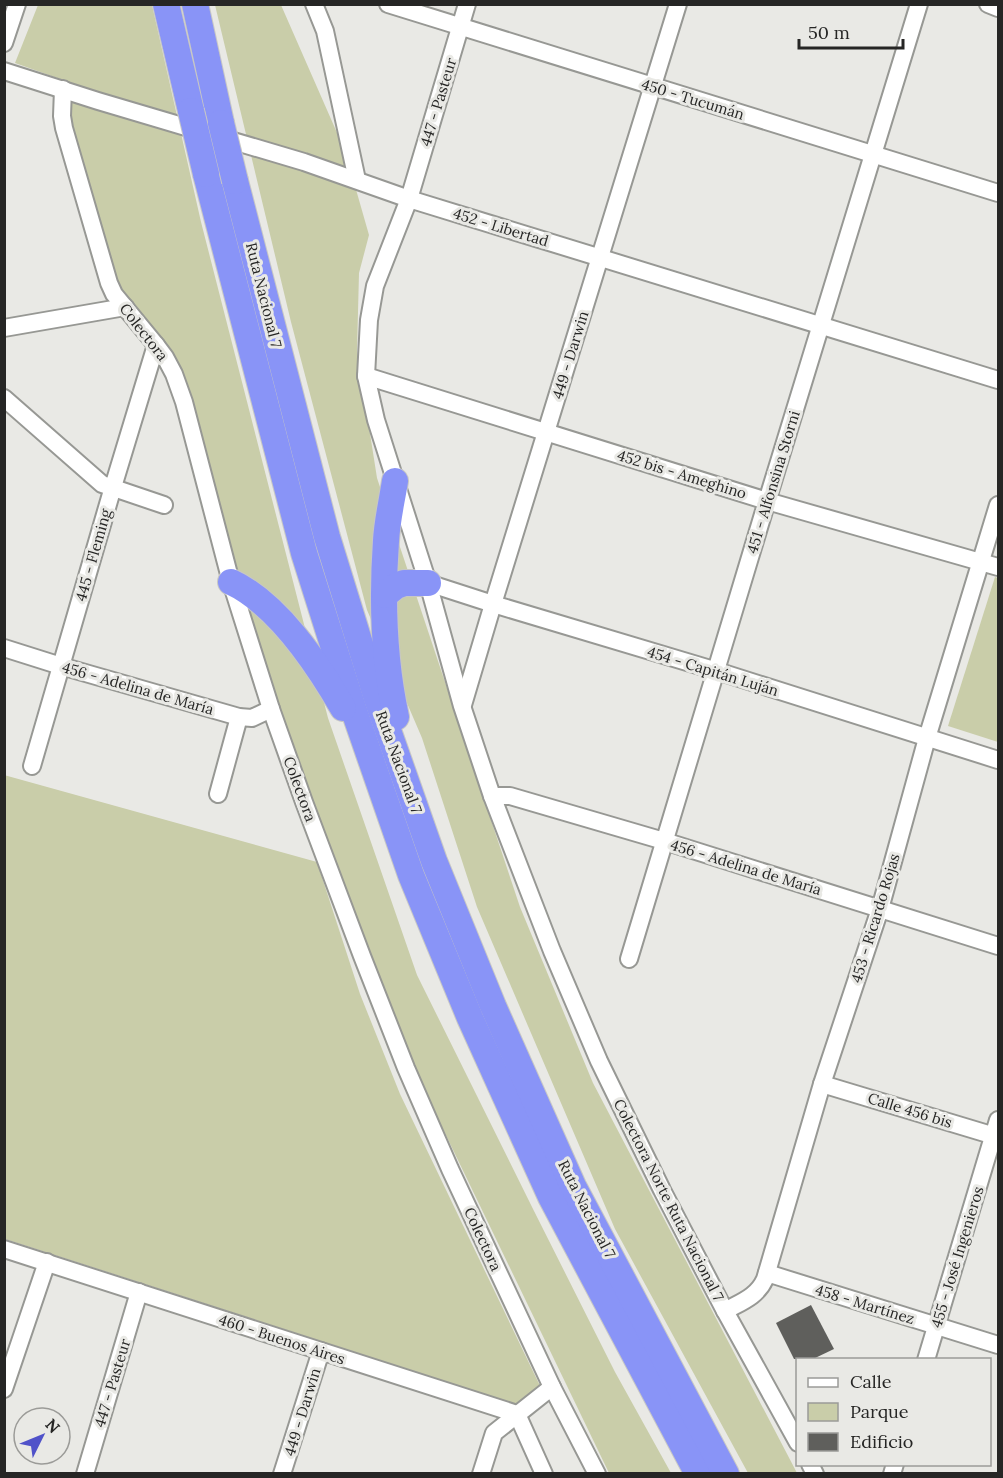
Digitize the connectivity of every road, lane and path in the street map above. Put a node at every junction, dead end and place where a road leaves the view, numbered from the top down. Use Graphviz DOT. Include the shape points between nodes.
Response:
graph roads {
  1 [pos="17,4"];
  2 [pos="166,4"];
  3 [pos="195,4"];
  4 [pos="314,4"];
  5 [pos="388,4"];
  6 [pos="467,4"];
  7 [pos="678,4"];
  8 [pos="919,4"];
  9 [pos="988,4"];
  10 [pos="999,8"];
  11 [pos="460,28"];
  12 [pos="4,43"];
  13 [pos="4,70"];
  14 [pos="653,87"];
  15 [pos="63,89"];
  16 [pos="873,155"];
  17 [pos="357,180"];
  18 [pos="999,194"];
  19 [pos="408,199"];
  20 [pos="600,258"];
  21 [pos="125,307"];
  22 [pos="821,326"];
  23 [pos="4,328"];
  24 [pos="156,345"];
  25 [pos="366,376"];
  26 [pos="999,380"];
  27 [pos="4,398"];
  28 [pos="547,432"];
  29 [pos="395,481"];
  30 [pos="113,487"];
  31 [pos="767,501"];
  32 [pos="164,505"];
  33 [pos="999,505"];
  34 [pos="981,562"];
  35 [pos="999,567"];
  36 [pos="231,582"];
  37 [pos="428,583"];
  38 [pos="385,595"];
  39 [pos="492,604"];
  40 [pos="4,648"];
  41 [pos="62,666"];
  42 [pos="717,671"];
  43 [pos="462,706"];
  44 [pos="272,709"];
  45 [pos="239,717"];
  46 [pos="927,738"];
  47 [pos="368,752"];
  48 [pos="999,760"];
  49 [pos="32,766"];
  50 [pos="218,794"];
  51 [pos="492,796"];
  52 [pos="414,805"];
  53 [pos="664,841"];
  54 [pos="880,909"];
  55 [pos="999,946"];
  56 [pos="629,959"];
  57 [pos="822,1084"];
  58 [pos="997,1131"];
  59 [pos="4,1249"];
  60 [pos="47,1262"];
  61 [pos="767,1273"];
  62 [pos="139,1292"];
  63 [pos="725,1311"];
  64 [pos="936,1326"];
  65 [pos="999,1345"];
  66 [pos="321,1351"];
  67 [pos="926,1358"];
  68 [pos="552,1387"];
  69 [pos="4,1389"];
  70 [pos="517,1414"];
  71 [pos="796,1439"];
  72 [pos="85,1473"];
  73 [pos="282,1473"];
  74 [pos="481,1473"];
  75 [pos="544,1473"];
  76 [pos="597,1473"];
  77 [pos="698,1473"];
  78 [pos="726,1473"];
  1 -- 12 [label="street"];
  2 -- 47 [label="highway, Ruta Nacional 7, bridge" via="304,553"];
  3 -- 52 [label="highway, Ruta Nacional 7, bridge" via="235,181 327,537"];
  4 -- 17 [label="street" via="326,32"];
  5 -- 11 [label="street, 450 - Tucumán"];
  6 -- 11 [label="street, 447 - Pasteur"];
  7 -- 14 [label="street, 449 - Darwin"];
  8 -- 16 [label="street, 451 - Alfonsina Storni"];
  9 -- 10 [label="street"];
  11 -- 14 [label="street, 450 - Tucumán"];
  11 -- 19 [label="street, 447 - Pasteur"];
  13 -- 15 [label="street, 452 - Libertad"];
  14 -- 16 [label="street, 450 - Tucumán"];
  14 -- 20 [label="street, 449 - Darwin"];
  15 -- 17 [label="street, 452 - Libertad"];
  15 -- 21 [label="street, Colectora" via="64,128 104,270 114,294"];
  16 -- 18 [label="street, 450 - Tucumán"];
  16 -- 22 [label="street, 451 - Alfonsina Storni"];
  17 -- 19 [label="street, 452 - Libertad"];
  19 -- 20 [label="street, 452 - Libertad"];
  19 -- 25 [label="street" via="375,286"];
  20 -- 22 [label="street, 452 - Libertad"];
  20 -- 28 [label="street, 449 - Darwin"];
  21 -- 23 [label="street"];
  21 -- 24 [label="street, Colectora"];
  22 -- 26 [label="street, 452 - Libertad"];
  22 -- 31 [label="street, 451 - Alfonsina Storni"];
  24 -- 30 [label="street, 445 - Fleming"];
  24 -- 36 [label="street, Colectora" via="174,374 184,402"];
  25 -- 28 [label="street, 452 bis - Ameghino"];
  25 -- 29 [label="street"];
  27 -- 30 [label="street" via="102,484"];
  28 -- 31 [label="street, 452 bis - Ameghino"];
  28 -- 39 [label="street, 449 - Darwin"];
  29 -- 37 [label="street"];
  29 -- 38 [label="highway" via="386,539"];
  30 -- 32 [label="street"];
  30 -- 41 [label="street, 445 - Fleming"];
  31 -- 34 [label="street, 452 bis - Ameghino"];
  31 -- 42 [label="street, 451 - Alfonsina Storni"];
  33 -- 34 [label="street, 453 - Ricardo Rojas"];
  34 -- 35 [label="street, 452 bis - Ameghino"];
  34 -- 46 [label="street, 453 - Ricardo Rojas"];
  36 -- 44 [label="street, Colectora"];
  36 -- 47 [label="highway" via="256,596 287,626 333,690"];
  37 -- 38 [label="highway" via="404,583"];
  37 -- 39 [label="street, 454 - Capitán Luján"];
  37 -- 43 [label="street"];
  38 -- 52 [label="highway" via="389,675"];
  39 -- 42 [label="street, 454 - Capitán Luján"];
  39 -- 43 [label="street, 449 - Darwin"];
  40 -- 41 [label="street, 456 - Adelina de María"];
  41 -- 45 [label="street, 456 - Adelina de María"];
  41 -- 49 [label="street, 445 - Fleming"];
  42 -- 46 [label="street, 454 - Capitán Luján"];
  42 -- 53 [label="street, 451 - Alfonsina Storni"];
  43 -- 51 [label="street"];
  44 -- 45 [label="street, 456 - Adelina de María" via="252,718"];
  44 -- 68 [label="street, Colectora" via="406,1068"];
  45 -- 50 [label="street"];
  46 -- 48 [label="street, 454 - Capitán Luján"];
  46 -- 54 [label="street, 453 - Ricardo Rojas"];
  47 -- 77 [label="highway, Ruta Nacional 7" via="411,875 541,1176"];
  51 -- 53 [label="street, 456 - Adelina de María" via="510,796"];
  51 -- 63 [label="street, Colectora Norte Ruta Nacional 7" via="599,1061"];
  52 -- 78 [label="highway, Ruta Nacional 7" via="493,1006 573,1186"];
  53 -- 54 [label="street, 456 - Adelina de María"];
  53 -- 56 [label="street, 451 - Alfonsina Storni"];
  54 -- 55 [label="street, 456 - Adelina de María"];
  54 -- 57 [label="street, 453 - Ricardo Rojas"];
  57 -- 58 [label="street, Calle 456 bis"];
  57 -- 61 [label="street, 453 - Ricardo Rojas"];
  58 -- 64 [label="street, 455 - José Ingenieros"];
  59 -- 60 [label="street, 460 - Buenos Aires"];
  60 -- 62 [label="street, 460 - Buenos Aires"];
  60 -- 69 [label="street"];
  61 -- 63 [label="street, 453 - Ricardo Rojas" via="754,1295"];
  61 -- 64 [label="street, 458 - Martínez"];
  62 -- 66 [label="street, 460 - Buenos Aires"];
  62 -- 72 [label="street, 447 - Pasteur"];
  63 -- 71 [label="street, Colectora Norte Ruta Nacional 7"];
  64 -- 65 [label="street, 458 - Martínez"];
  64 -- 67 [label="street, 455 - José Ingenieros"];
  66 -- 70 [label="street, 460 - Buenos Aires"];
  66 -- 73 [label="street, 449 - Darwin"];
  68 -- 70 [label="street"];
  68 -- 76 [label="street, Colectora"];
  70 -- 74 [label="street" via="494,1433"];
  70 -- 75 [label="street"];
}
